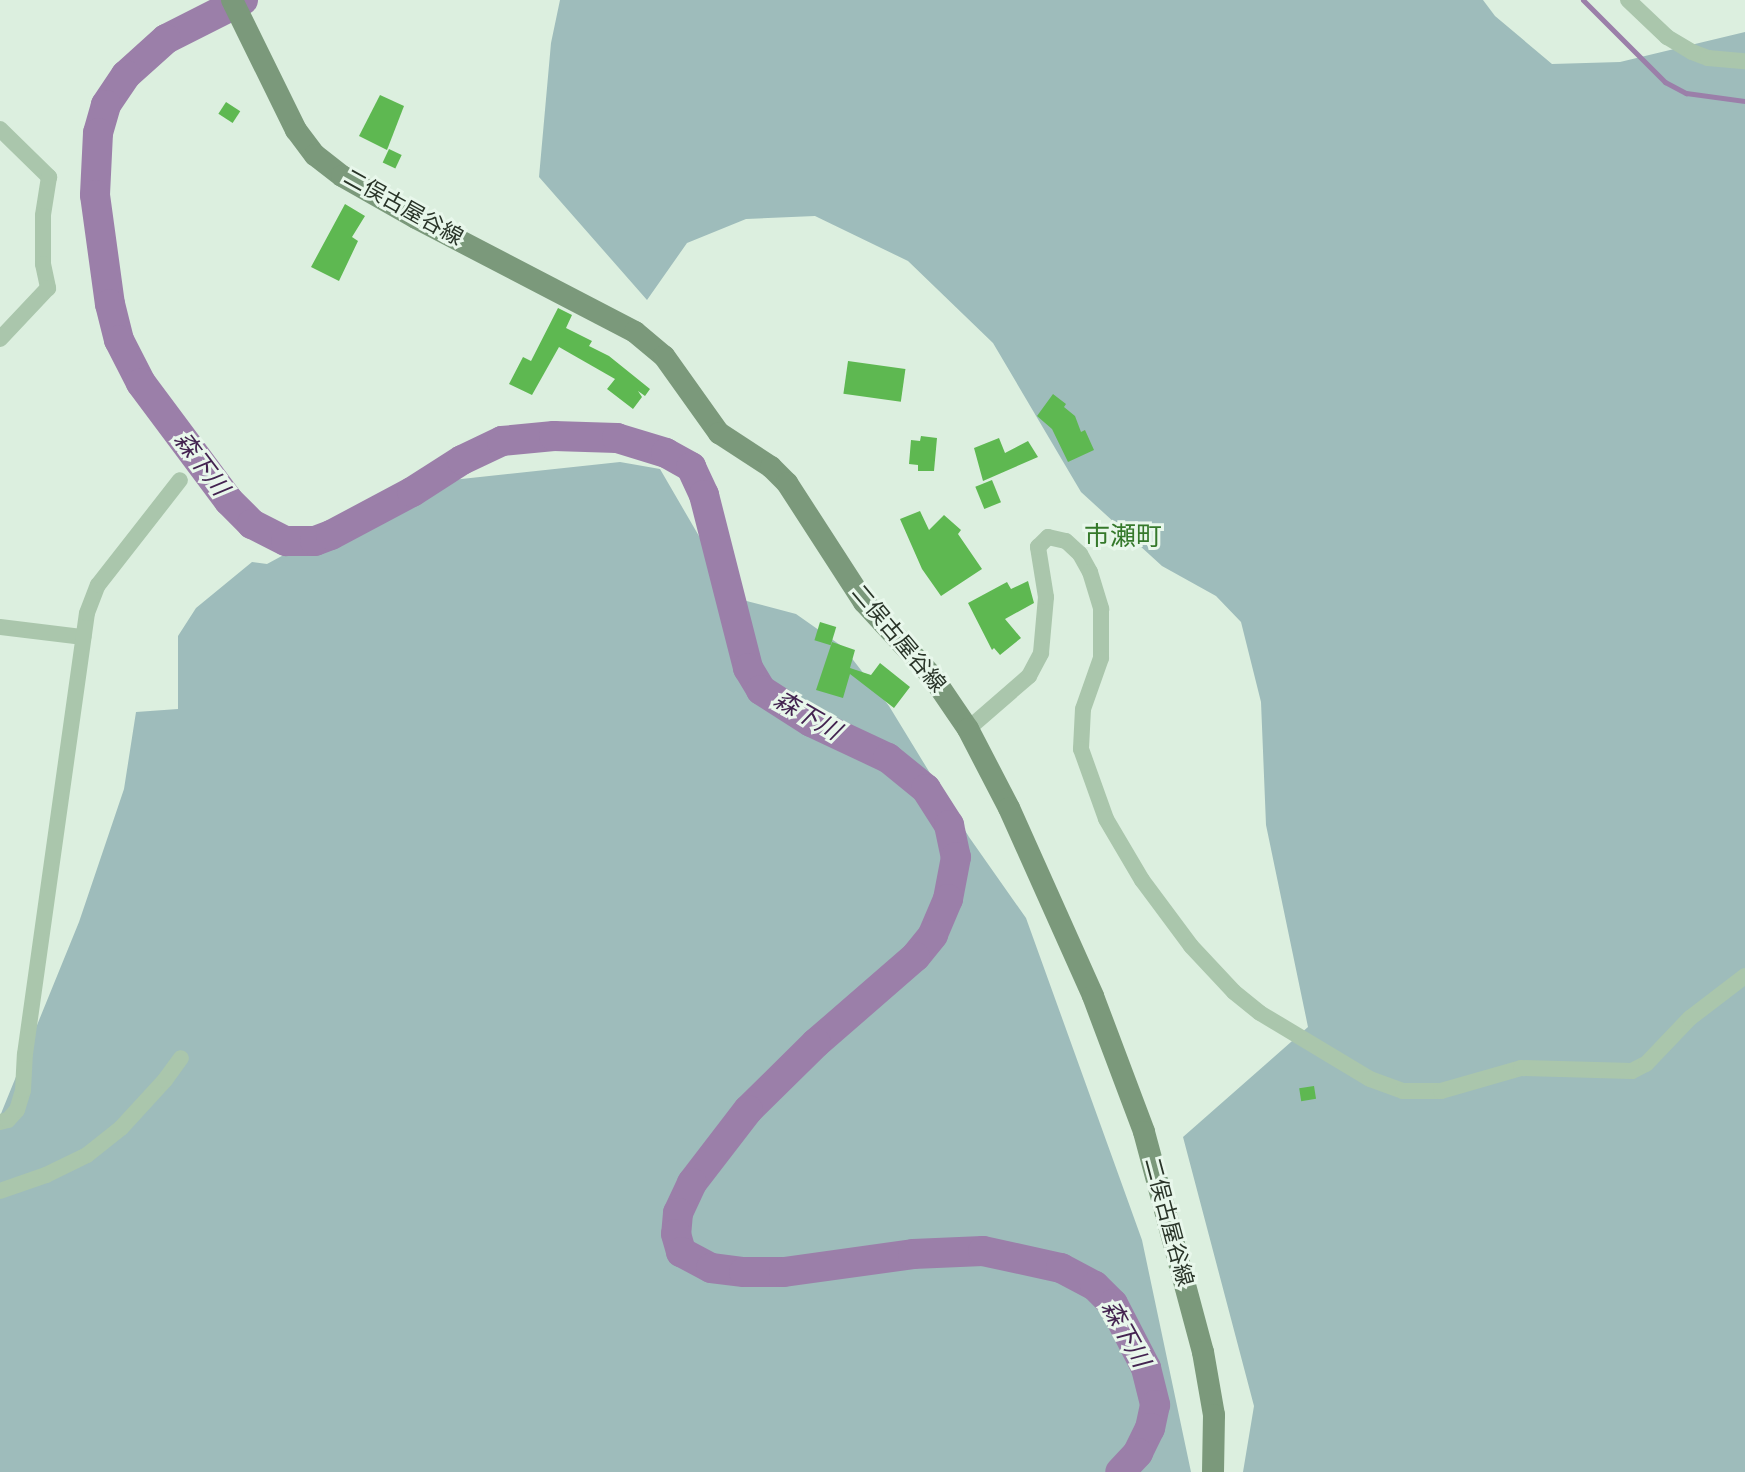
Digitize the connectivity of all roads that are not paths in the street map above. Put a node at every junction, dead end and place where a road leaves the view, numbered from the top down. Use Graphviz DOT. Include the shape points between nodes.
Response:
graph roads {
  1 [pos="232,0"];
  2 [pos="1628,0"];
  3 [pos="1745,61"];
  4 [pos="0,129"];
  5 [pos="0,339"];
  6 [pos="180,480"];
  7 [pos="0,627"];
  8 [pos="83,637"];
  9 [pos="968,729"];
  10 [pos="1745,976"];
  11 [pos="181,1058"];
  12 [pos="0,1122"];
  13 [pos="0,1191"];
  14 [pos="1213,1472"];
  1 -- 9 [label="main road, 二俣古屋谷線" via="296,130 315,155 342,176 622,324 664,356 719,433 787,483 864,602 932,676"];
  2 -- 3 [label="street" via="1667,37 1692,52"];
  4 -- 5 [label="street" via="49,177 43,216 48,288"];
  6 -- 8 [label="street" via="98,585"];
  7 -- 8 [label="street"];
  8 -- 12 [label="street" via="23,1090 17,1110"];
  9 -- 10 [label="street" via="1029,676 1041,653 1046,597 1038,547 1048,537 1066,541 1090,572 1101,609 1101,658 1083,709 1081,749 1106,819 1142,880 1191,946 1234,992 1370,1079 1403,1091 1441,1091 1521,1068 1632,1071"];
  9 -- 14 [label="main road, 二俣古屋谷線" via="1093,996 1144,1132 1203,1352 1214,1415"];
  11 -- 13 [label="street" via="121,1128 87,1155"];
}
